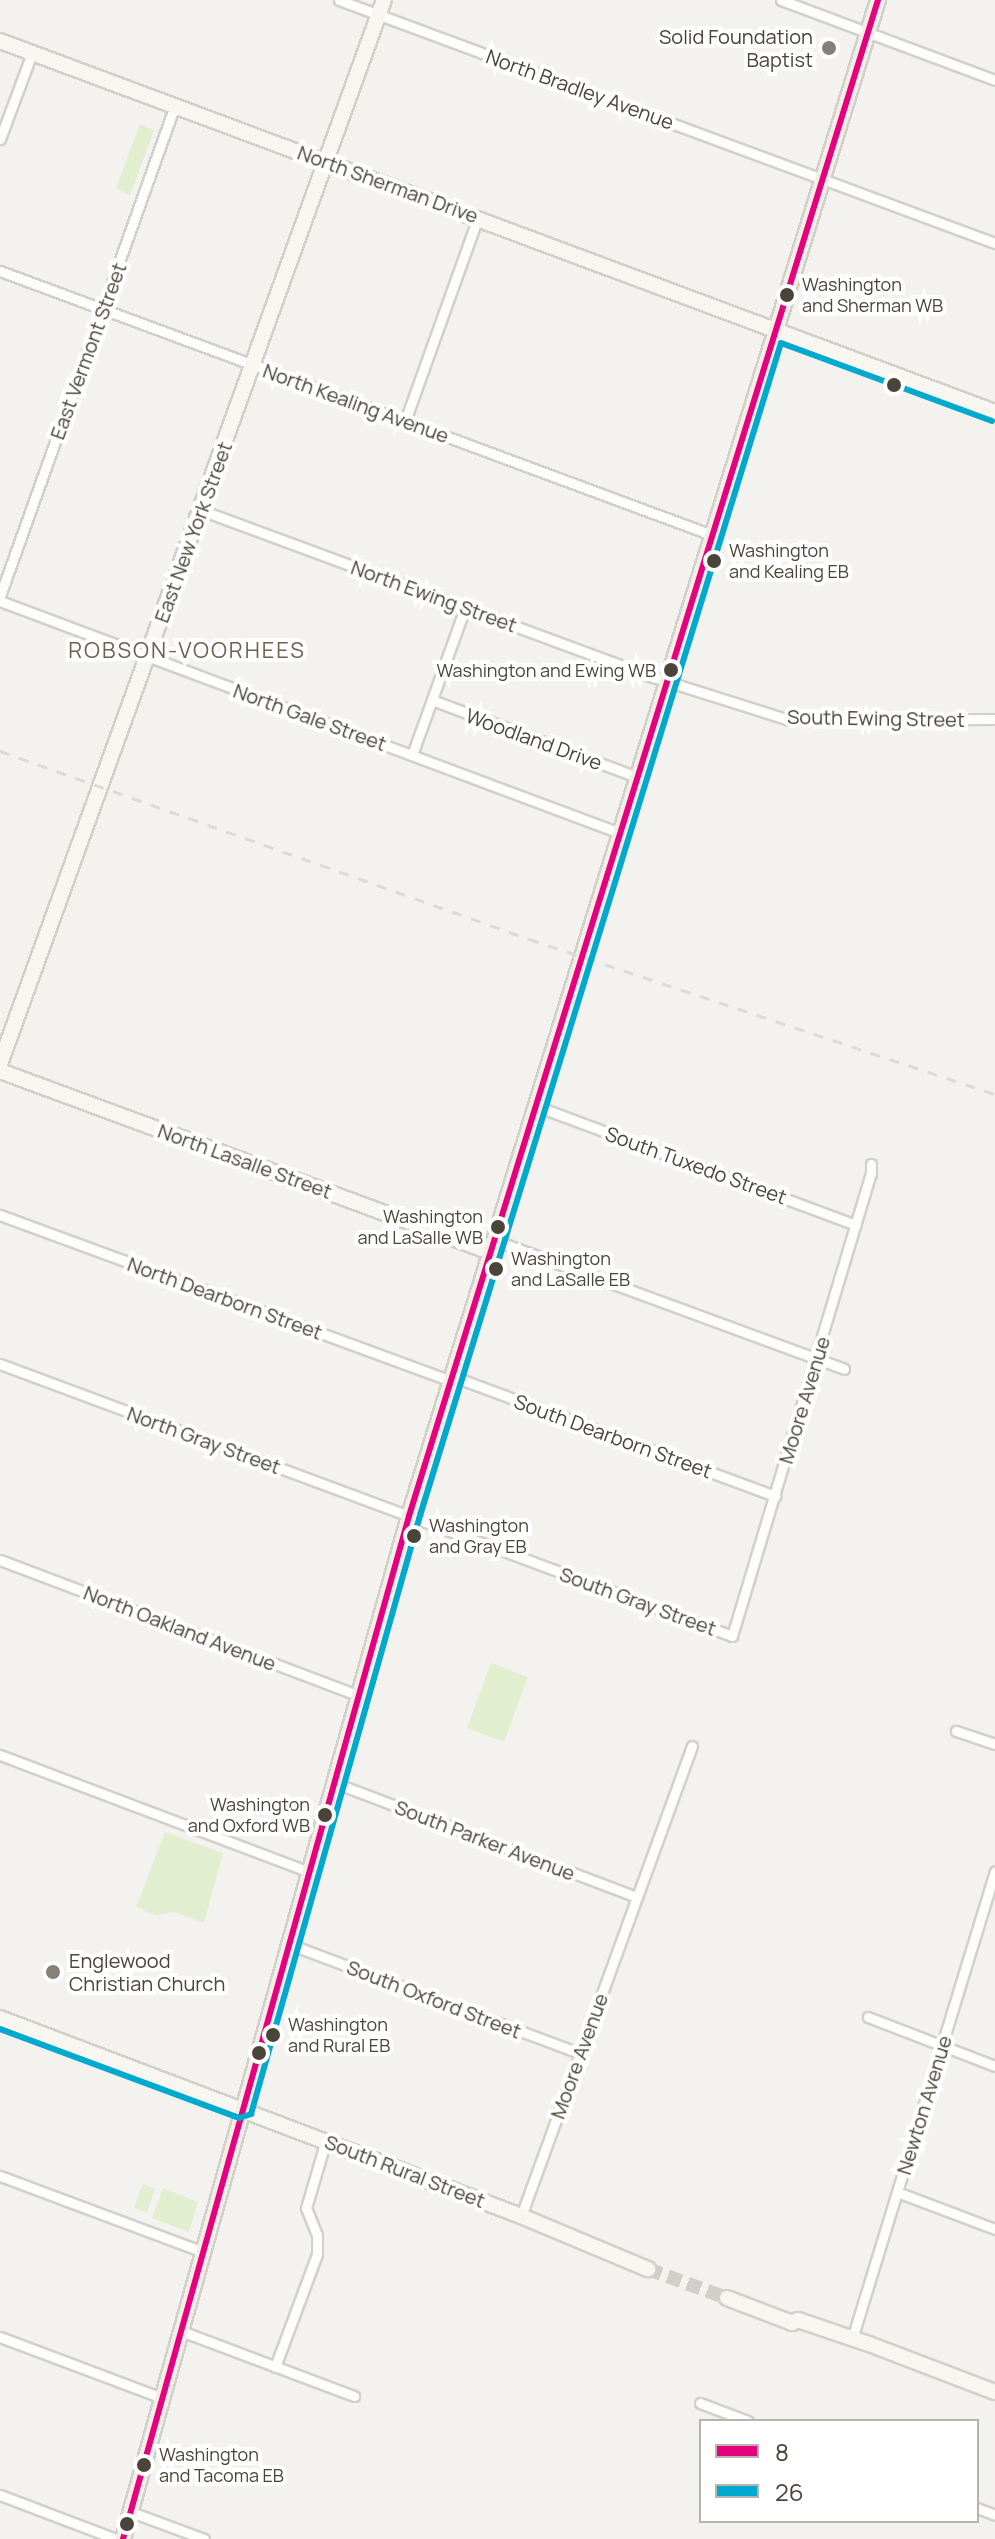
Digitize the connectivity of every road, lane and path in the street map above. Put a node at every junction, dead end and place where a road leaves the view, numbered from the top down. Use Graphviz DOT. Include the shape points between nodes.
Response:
graph roads {
  1 [pos="339,0"];
  2 [pos="781,0"];
  3 [pos="878,0"];
  4 [pos="381,7"];
  5 [pos="868,33"];
  6 [pos="0,41"];
  7 [pos="32,53"];
  8 [pos="995,80"];
  9 [pos="175,105"];
  10 [pos="0,139"];
  11 [pos="325,161"];
  12 [pos="822,180"];
  13 [pos="478,217"];
  14 [pos="995,243"];
  15 [pos="0,271"];
  16 [pos="104,309"];
  17 [pos="775,330"];
  18 [pos="252,365"];
  19 [pos="995,412"];
  20 [pos="405,421"];
  21 [pos="201,510"];
  22 [pos="712,535"];
  23 [pos="0,598"];
  24 [pos="465,608"];
  25 [pos="148,657"];
  26 [pos="666,682"];
  27 [pos="432,700"];
  28 [pos="995,719"];
  29 [pos="412,755"];
  30 [pos="637,777"];
  31 [pos="620,833"];
  32 [pos="0,1064"];
  33 [pos="0,1071"];
  34 [pos="536,1106"];
  35 [pos="871,1164"];
  36 [pos="0,1215"];
  37 [pos="856,1225"];
  38 [pos="492,1246"];
  39 [pos="816,1359"];
  40 [pos="0,1364"];
  41 [pos="844,1369"];
  42 [pos="451,1379"];
  43 [pos="775,1496"];
  44 [pos="409,1516"];
  45 [pos="0,1560"];
  46 [pos="732,1636"];
  47 [pos="359,1696"];
  48 [pos="956,1731"];
  49 [pos="995,1744"];
  50 [pos="692,1746"];
  51 [pos="0,1755"];
  52 [pos="335,1783"];
  53 [pos="995,1871"];
  54 [pos="310,1872"];
  55 [pos="636,1897"];
  56 [pos="990,1903"];
  57 [pos="289,1944"];
  58 [pos="868,2017"];
  59 [pos="0,2018"];
  60 [pos="941,2046"];
  61 [pos="579,2053"];
  62 [pos="995,2066"];
  63 [pos="243,2109"];
  64 [pos="326,2140"];
  65 [pos="0,2176"];
  66 [pos="897,2192"];
  67 [pos="521,2216"];
  68 [pos="995,2229"];
  69 [pos="203,2252"];
  70 [pos="650,2265"];
  71 [pos="728,2294"];
  72 [pos="181,2331"];
  73 [pos="0,2337"];
  74 [pos="852,2339"];
  75 [pos="275,2367"];
  76 [pos="995,2392"];
  77 [pos="354,2396"];
  78 [pos="162,2398"];
  79 [pos="700,2403"];
  80 [pos="743,2419"];
  81 [pos="0,2495"];
  82 [pos="131,2512"];
  83 [pos="116,2539"];
  84 [pos="123,2539"];
  85 [pos="204,2539"];
  1 -- 4 [label="street, North Bradley Avenue"];
  2 -- 5 [label="street"];
  3 -- 5 [label="main road"];
  4 -- 11 [label="main road, East New York Street"];
  4 -- 12 [label="street, North Bradley Avenue"];
  5 -- 8 [label="street"];
  5 -- 12 [label="main road"];
  6 -- 7 [label="main road, North Sherman Drive"];
  7 -- 9 [label="main road, North Sherman Drive"];
  7 -- 10 [label="street"];
  9 -- 11 [label="main road, North Sherman Drive"];
  9 -- 16 [label="street, East Vermont Street"];
  11 -- 13 [label="main road, North Sherman Drive"];
  11 -- 18 [label="main road, East New York Street"];
  12 -- 14 [label="street, North Bradley Avenue"];
  12 -- 17 [label="main road"];
  13 -- 17 [label="main road, North Sherman Drive"];
  13 -- 20 [label="street"];
  15 -- 16 [label="street, North Kealing Avenue"];
  16 -- 18 [label="street, North Kealing Avenue"];
  16 -- 23 [label="street, East Vermont Street"];
  17 -- 19 [label="main road, North Sherman Drive"];
  17 -- 22 [label="main road"];
  18 -- 20 [label="street, North Kealing Avenue"];
  18 -- 21 [label="main road, East New York Street"];
  20 -- 22 [label="street, North Kealing Avenue"];
  21 -- 24 [label="street, North Ewing Street"];
  21 -- 25 [label="main road, East New York Street"];
  22 -- 26 [label="main road"];
  23 -- 25 [label="street, North Gale Street"];
  24 -- 26 [label="street, North Ewing Street"];
  24 -- 27 [label="street"];
  25 -- 29 [label="street, North Gale Street"];
  25 -- 32 [label="main road, East New York Street"];
  26 -- 28 [label="street, South Ewing Street" via="789,720"];
  26 -- 30 [label="main road"];
  27 -- 29 [label="street"];
  27 -- 30 [label="street, Woodland Drive"];
  29 -- 31 [label="street, North Gale Street"];
  30 -- 31 [label="main road"];
  31 -- 34 [label="main road"];
  33 -- 38 [label="main road, North Lasalle Street"];
  34 -- 37 [label="street, South Tuxedo Street"];
  34 -- 38 [label="main road"];
  35 -- 37 [label="street, Moore Avenue"];
  36 -- 42 [label="street, North Dearborn Street"];
  37 -- 39 [label="street, Moore Avenue"];
  38 -- 39 [label="street"];
  38 -- 42 [label="main road"];
  39 -- 41 [label="street"];
  39 -- 43 [label="street, Moore Avenue"];
  40 -- 44 [label="street, North Gray Street"];
  42 -- 43 [label="street, South Dearborn Street"];
  42 -- 44 [label="main road"];
  43 -- 46 [label="street, Moore Avenue"];
  44 -- 46 [label="street, South Gray Street"];
  44 -- 47 [label="main road"];
  45 -- 47 [label="street, North Oakland Avenue"];
  47 -- 52 [label="main road"];
  48 -- 49 [label="street"];
  50 -- 55 [label="street, Moore Avenue"];
  51 -- 54 [label="street"];
  52 -- 54 [label="main road"];
  52 -- 55 [label="street, South Parker Avenue"];
  53 -- 56 [label="street, Newton Avenue"];
  54 -- 57 [label="main road"];
  55 -- 61 [label="street, Moore Avenue"];
  56 -- 60 [label="street, Newton Avenue"];
  57 -- 61 [label="street, South Oxford Street"];
  57 -- 63 [label="main road"];
  58 -- 60 [label="street"];
  59 -- 63 [label="main road, South Rural Street"];
  60 -- 62 [label="street"];
  60 -- 66 [label="street, Newton Avenue"];
  61 -- 67 [label="street, Moore Avenue"];
  63 -- 64 [label="main road, South Rural Street"];
  63 -- 69 [label="main road"];
  64 -- 67 [label="main road, South Rural Street"];
  64 -- 75 [label="street" via="306,2208 317,2235 317,2254"];
  65 -- 69 [label="street"];
  66 -- 68 [label="street"];
  66 -- 74 [label="street, Newton Avenue"];
  67 -- 70 [label="main road, South Rural Street"];
  69 -- 72 [label="main road"];
  71 -- 74 [label="main road" via="795,2314 798,2320"];
  72 -- 75 [label="street"];
  72 -- 78 [label="main road"];
  73 -- 78 [label="street"];
  74 -- 76 [label="main road"];
  75 -- 77 [label="street"];
  78 -- 82 [label="main road"];
  79 -- 80 [label="street"];
  81 -- 83 [label="street"];
  82 -- 84 [label="main road"];
  82 -- 85 [label="street"];
}
